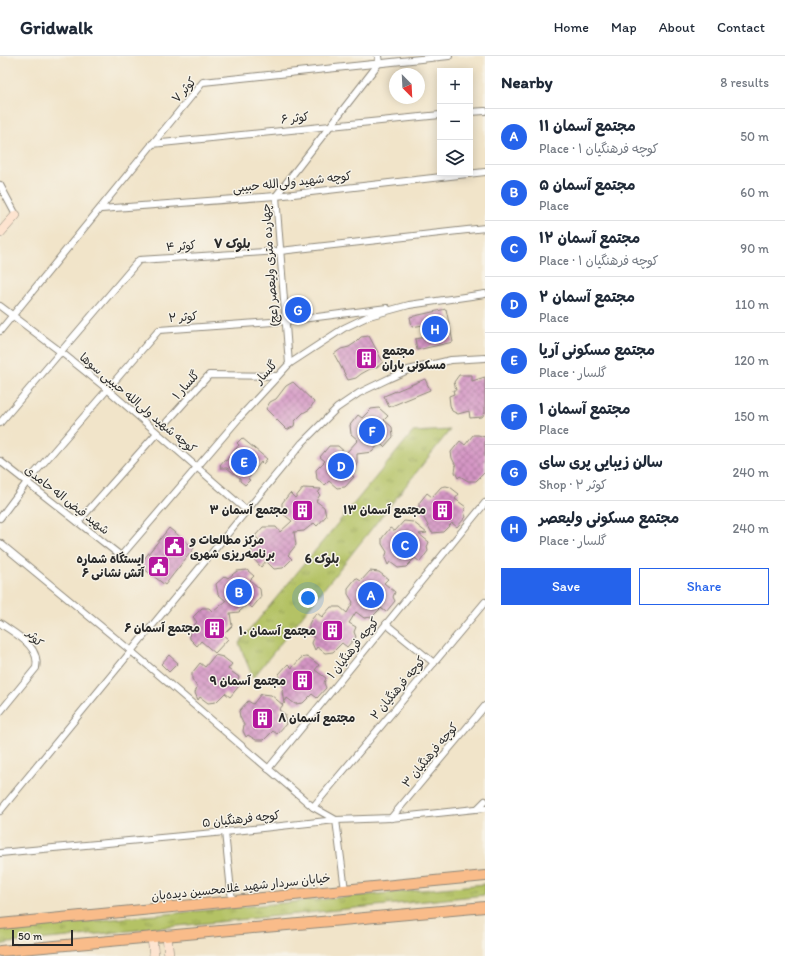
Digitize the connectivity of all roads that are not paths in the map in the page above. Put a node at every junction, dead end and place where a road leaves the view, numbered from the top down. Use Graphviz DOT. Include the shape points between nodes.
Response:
graph roads {
  1 [pos="378,56"];
  2 [pos="448,56"];
  3 [pos="379,63"];
  4 [pos="485,111"];
  5 [pos="473,112"];
  6 [pos="437,115"];
  7 [pos="330,125"];
  8 [pos="152,144"];
  9 [pos="485,172"];
  10 [pos="0,185"];
  11 [pos="276,196"];
  12 [pos="101,209"];
  13 [pos="16,215"];
  14 [pos="485,228"];
  15 [pos="0,233"];
  16 [pos="280,251"];
  17 [pos="485,294"];
  18 [pos="409,305"];
  19 [pos="0,306"];
  20 [pos="13,316"];
  21 [pos="286,321"];
  22 [pos="0,331"];
  23 [pos="61,352"];
  24 [pos="485,358"];
  25 [pos="289,364"];
  26 [pos="277,376"];
  27 [pos="107,389"];
  28 [pos="0,422"];
  29 [pos="166,423"];
  30 [pos="157,433"];
  31 [pos="0,461"];
  32 [pos="197,467"];
  33 [pos="27,482"];
  34 [pos="485,503"];
  35 [pos="246,510"];
  36 [pos="0,518"];
  37 [pos="78,522"];
  38 [pos="0,543"];
  39 [pos="121,556"];
  40 [pos="485,602"];
  41 [pos="0,623"];
  42 [pos="386,624"];
  43 [pos="131,651"];
  44 [pos="434,663"];
  45 [pos="485,706"];
  46 [pos="0,712"];
  47 [pos="268,769"];
  48 [pos="485,801"];
  49 [pos="313,807"];
  50 [pos="485,808"];
  51 [pos="477,809"];
  52 [pos="0,811"];
  53 [pos="391,818"];
  54 [pos="336,820"];
  55 [pos="225,832"];
  56 [pos="0,853"];
  57 [pos="485,876"];
  58 [pos="345,890"];
  59 [pos="232,901"];
  60 [pos="485,907"];
  61 [pos="0,924"];
  62 [pos="167,936"];
  63 [pos="152,938"];
  64 [pos="0,951"];
  65 [pos="154,956"];
  66 [pos="169,956"];
  1 -- 3 [label="street"];
  2 -- 3 [label="street, کوثر ۷"];
  3 -- 7 [label="street, چهارده متری ولیعصر (عج)"];
  3 -- 8 [label="street, کوثر ۷" via="203,82"];
  4 -- 5 [label="street"];
  6 -- 7 [label="street, کوثر ۶"];
  7 -- 8 [label="street, کوثر ۶"];
  7 -- 11 [label="street, چهارده متری ولیعصر (عج)"];
  8 -- 12 [label="street, کوثر ۷"];
  9 -- 11 [label="street, کوچه شهید ولی‌الله حبیبی"];
  10 -- 13 [label="street"];
  11 -- 12 [label="street, کوچه شهید ولی‌الله حبیبی"];
  11 -- 16 [label="street, چهارده متری ولیعصر (عج)"];
  12 -- 20 [label="street, کوثر ۷"];
  13 -- 15 [label="main road"];
  14 -- 16 [label="street, کوثر ۴"];
  16 -- 21 [label="street, چهارده متری ولیعصر (عج)"];
  16 -- 23 [label="street, کوثر ۴" via="139,260"];
  17 -- 18 [label="street, گلسار"];
  18 -- 21 [label="street, کوثر ۲"];
  18 -- 25 [label="street, گلسار" via="369,316 344,328"];
  19 -- 20 [label="street, کوچه شهید ولی‌الله حبیبی سوها"];
  20 -- 22 [label="street"];
  20 -- 23 [label="street, کوچه شهید ولی‌الله حبیبی سوها"];
  21 -- 25 [label="street, چهارده متری ولیعصر (عج)"];
  21 -- 27 [label="street, کوثر ۲" via="159,330"];
  23 -- 27 [label="street, کوچه شهید ولی‌الله حبیبی سوها"];
  23 -- 28 [label="street, کوثر ۴"];
  24 -- 35 [label="street" via="451,360 408,370 359,393 337,408 302,443"];
  25 -- 26 [label="street, گلسار"];
  26 -- 29 [label="street, گلسار ۱" via="209,375"];
  26 -- 32 [label="street, گلسار"];
  27 -- 30 [label="street, کوچه شهید ولی‌الله حبیبی سوها"];
  27 -- 33 [label="street, کوثر ۲"];
  30 -- 32 [label="street, کوچه شهید ولی‌الله حبیبی سوها"];
  30 -- 37 [label="street"];
  31 -- 33 [label="street, شهید فیض اله حامدی"];
  32 -- 35 [label="street, کوچه شهید ولی‌الله حبیبی سوها"];
  32 -- 39 [label="street, گلسار"];
  33 -- 36 [label="street, کوثر ۲"];
  33 -- 37 [label="street, شهید فیض اله حامدی"];
  34 -- 42 [label="street, کوچه فرهنگیان ۱"];
  35 -- 43 [label="street"];
  37 -- 39 [label="street, شهید فیض اله حامدی"];
  38 -- 43 [label="street"];
  40 -- 44 [label="street, کوچه فرهنگیان ۲"];
  41 -- 46 [label="street, کوثر" via="27,642 38,660 36,668"];
  42 -- 44 [label="street"];
  42 -- 47 [label="street, کوچه فرهنگیان ۱"];
  43 -- 47 [label="street"];
  43 -- 52 [label="street"];
  44 -- 49 [label="street, کوچه فرهنگیان ۲"];
  45 -- 53 [label="street, کوچه فرهنگیان ۳"];
  47 -- 49 [label="street"];
  48 -- 51 [label="street"];
  49 -- 54 [label="street"];
  50 -- 51 [label="street, کوچه فرهنگیان ۵"];
  51 -- 53 [label="street, کوچه فرهنگیان ۵"];
  53 -- 54 [label="street, کوچه فرهنگیان ۵"];
  54 -- 55 [label="street, کوچه فرهنگیان ۵"];
  54 -- 58 [label="street"];
  55 -- 56 [label="street, کوچه فرهنگیان ۵"];
  55 -- 59 [label="street"];
  57 -- 58 [label="main road, خیابان سردار شهید غلامحسین دیده‌بان"];
  58 -- 59 [label="main road, خیابان سردار شهید غلامحسین دیده‌بان"];
  59 -- 61 [label="main road, خیابان سردار شهید غلامحسین دیده‌بان"];
  60 -- 62 [label="main road"];
  62 -- 63 [label="main road"];
  62 -- 66 [label="main road"];
  63 -- 64 [label="main road"];
  63 -- 65 [label="main road"];
}
